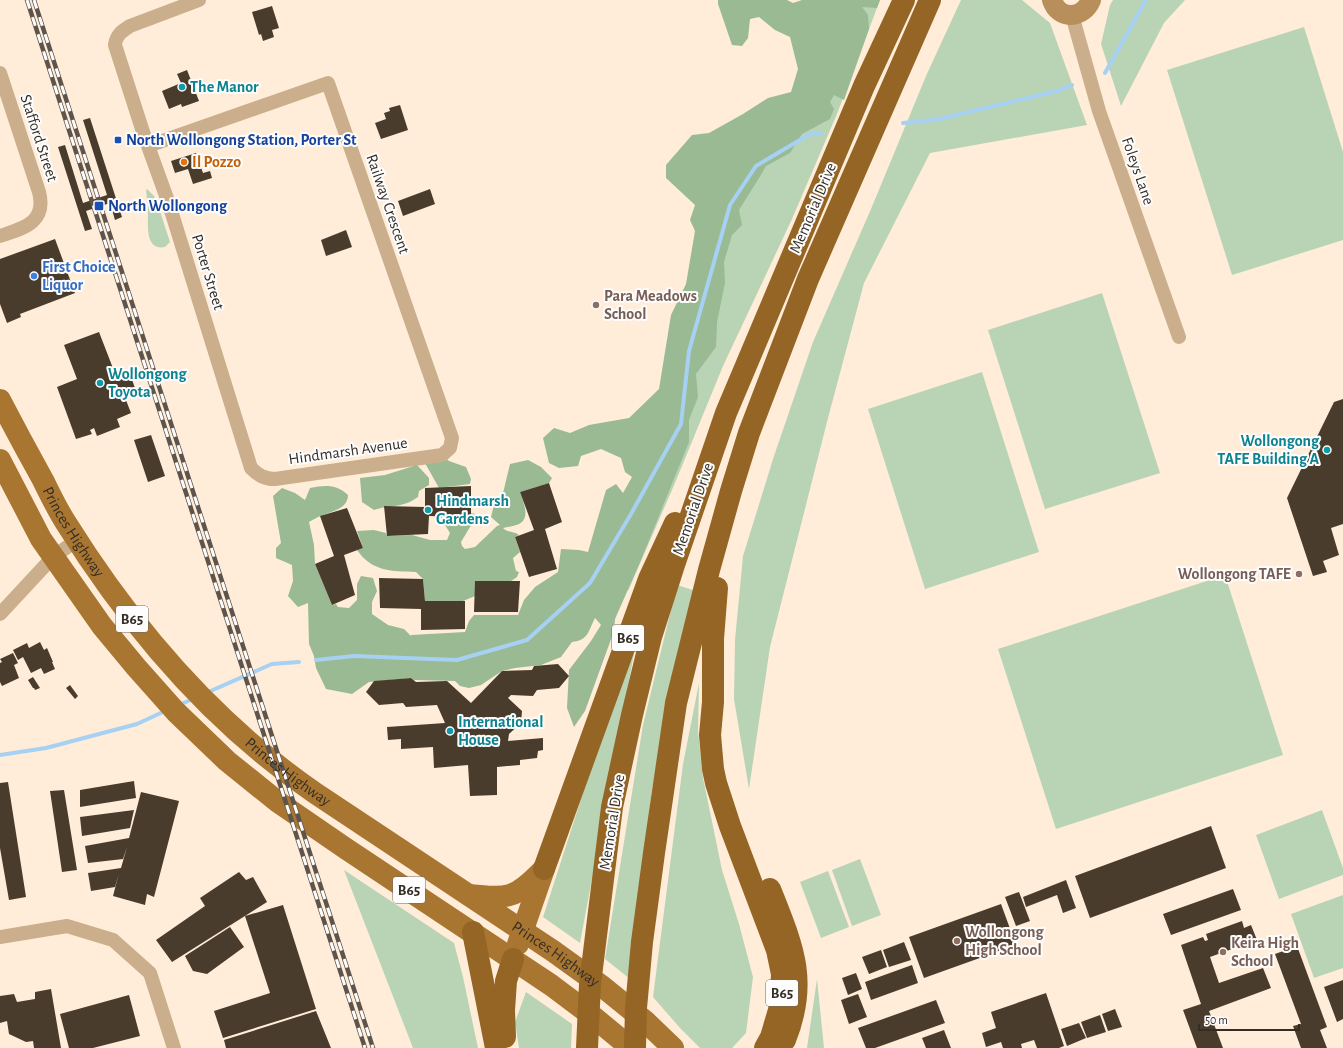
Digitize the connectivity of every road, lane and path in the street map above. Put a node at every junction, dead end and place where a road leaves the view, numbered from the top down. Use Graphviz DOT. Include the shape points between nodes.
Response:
graph roads {
  1 [pos="200,0"];
  2 [pos="887,0"];
  3 [pos="904,0"];
  4 [pos="930,0"];
  5 [pos="941,0"];
  6 [pos="1052,0"];
  7 [pos="1091,0"];
  8 [pos="1072,15"];
  9 [pos="0,73"];
  10 [pos="864,86"];
  11 [pos="888,97"];
  12 [pos="148,146"];
  13 [pos="0,236"];
  14 [pos="1179,337"];
  15 [pos="0,400"];
  16 [pos="726,413"];
  17 [pos="450,448"];
  18 [pos="0,460"];
  19 [pos="251,468"];
  20 [pos="731,492"];
  21 [pos="77,540"];
  22 [pos="53,557"];
  23 [pos="0,614"];
  24 [pos="713,702"];
  25 [pos="544,869"];
  26 [pos="468,895"];
  27 [pos="522,931"];
  28 [pos="473,932"];
  29 [pos="0,937"];
  30 [pos="513,959"];
  31 [pos="672,1046"];
  32 [pos="174,1048"];
  33 [pos="496,1048"];
  34 [pos="506,1048"];
  35 [pos="587,1048"];
  36 [pos="631,1048"];
  37 [pos="635,1048"];
  38 [pos="765,1048"];
  39 [pos="782,1048"];
  1 -- 12 [label="street, Porter Street" via="130,26 120,32 116,40 118,55"];
  2 -- 10 [label="highway"];
  3 -- 10 [label="highway, Memorial Drive"];
  4 -- 11 [label="highway, Memorial Drive"];
  5 -- 11 [label="highway"];
  6 -- 8 [label="main road" via="1060,12"];
  7 -- 8 [label="main road" via="1084,11"];
  8 -- 14 [label="street, Foleys Lane" via="1099,110"];
  9 -- 13 [label="street, Stafford Street" via="41,204 36,219 27,226"];
  10 -- 16 [label="highway, Memorial Drive"];
  11 -- 20 [label="highway, Memorial Drive" via="808,279 752,426"];
  12 -- 17 [label="street, Railway Crescent" via="328,83 452,438"];
  12 -- 19 [label="street, Porter Street" via="169,204"];
  15 -- 21 [label="main road, Princes Highway / B65"];
  16 -- 25 [label="highway, B65" via="649,579"];
  16 -- 35 [label="highway, Memorial Drive" via="651,637 632,715 612,807 590,984"];
  17 -- 19 [label="street, Hindmarsh Avenue" via="442,455 275,479 263,478"];
  18 -- 22 [label="main road, Princes Highway / B65"];
  20 -- 24 [label="highway, B65" via="715,601"];
  20 -- 37 [label="highway, Memorial Drive" via="676,703 642,942"];
  21 -- 22 [label="street"];
  21 -- 26 [label="main road, Princes Highway / B65" via="130,616 196,691 248,742 315,794"];
  22 -- 23 [label="street"];
  22 -- 28 [label="main road, Princes Highway / B65" via="102,626 176,712 227,761 278,802"];
  24 -- 38 [label="highway, B65" via="710,735 716,783 777,950 782,974 780,1010"];
  24 -- 39 [label="highway" via="730,778 753,847 784,924 796,964 796,1005"];
  25 -- 26 [label="main road" via="528,885 509,896 494,898"];
  25 -- 27 [label="main road, B65"];
  26 -- 27 [label="main road, Princes Highway / B65"];
  27 -- 30 [label="main road, B65"];
  27 -- 31 [label="main road, Princes Highway / B65" via="603,988"];
  28 -- 30 [label="main road, Princes Highway"];
  28 -- 33 [label="highway"];
  29 -- 32 [label="street" via="67,926 113,940 150,973"];
  30 -- 34 [label="highway, B65" via="506,981"];
  30 -- 36 [label="main road, Princes Highway" via="551,984"];
}
